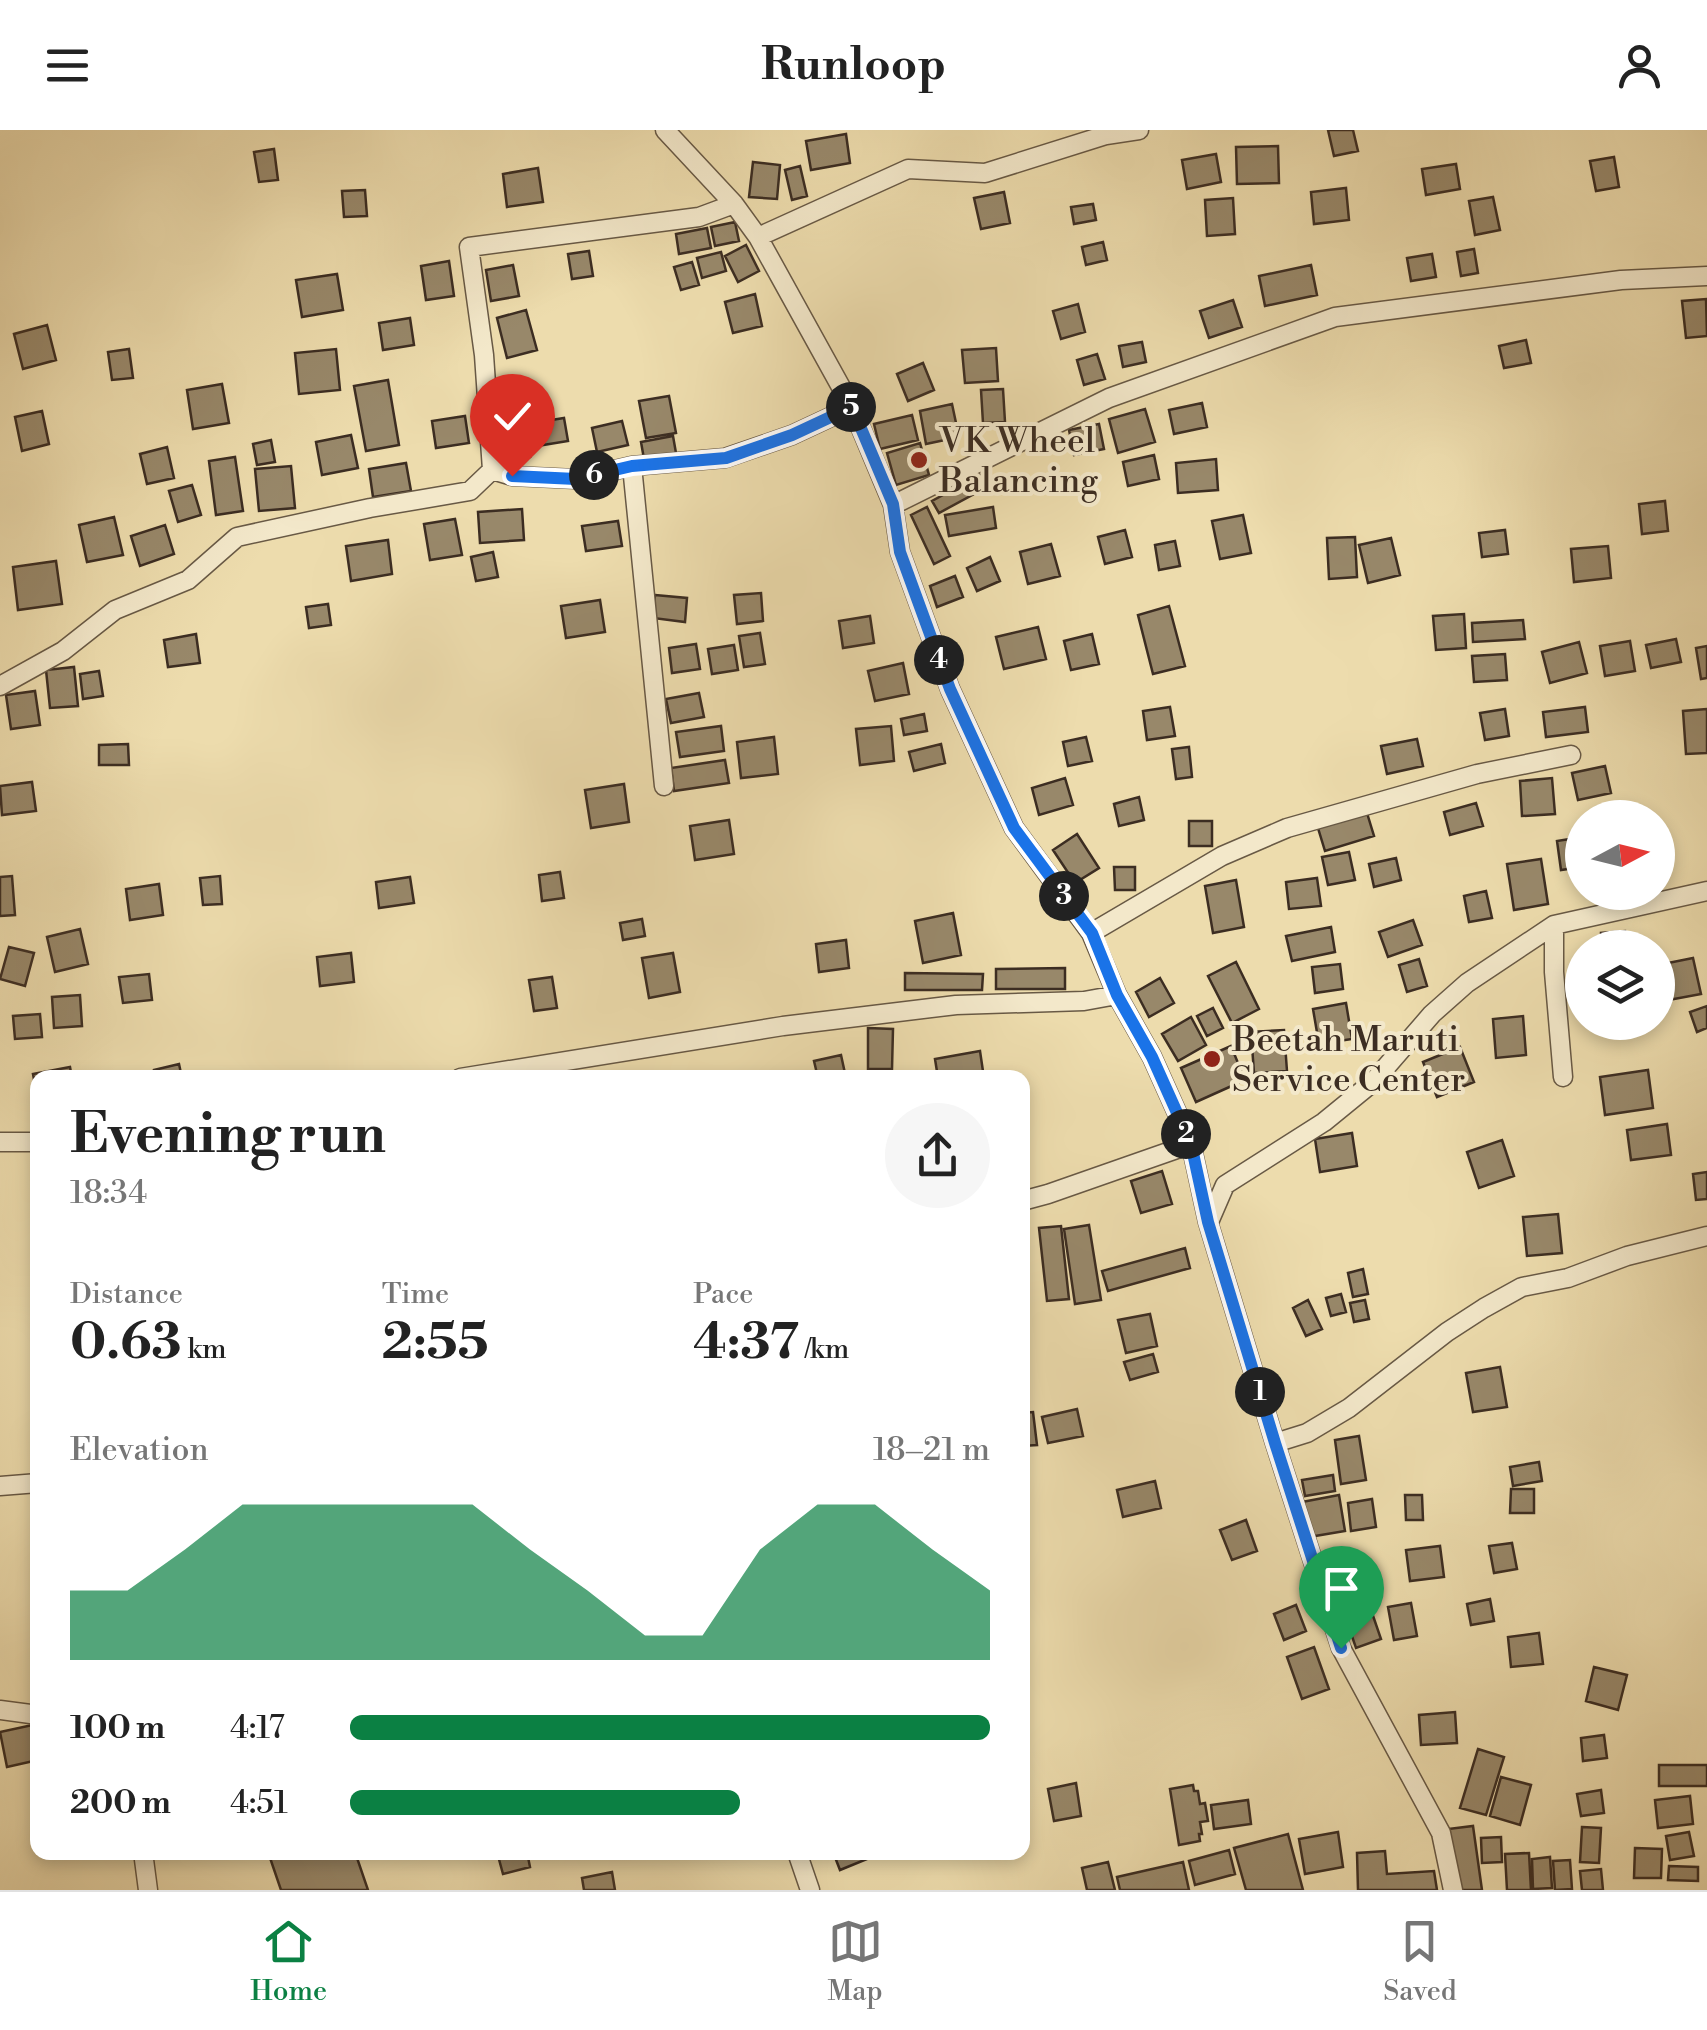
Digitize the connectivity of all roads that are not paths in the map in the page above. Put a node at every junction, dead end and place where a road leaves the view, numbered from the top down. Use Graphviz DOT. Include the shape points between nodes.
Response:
graph roads {
  1 [pos="665,130"];
  2 [pos="1138,130"];
  3 [pos="1106,132"];
  4 [pos="734,204"];
  5 [pos="758,237"];
  6 [pos="1707,276"];
  7 [pos="852,407"];
  8 [pos="632,466"];
  9 [pos="492,470"];
  10 [pos="893,504"];
  11 [pos="0,686"];
  12 [pos="1571,755"];
  13 [pos="664,786"];
  14 [pos="1707,891"];
  15 [pos="1554,925"];
  16 [pos="1092,933"];
  17 [pos="1117,995"];
  18 [pos="510,1070"];
  19 [pos="1564,1077"];
  20 [pos="0,1142"];
  21 [pos="30,1142"];
  22 [pos="1191,1144"];
  23 [pos="1030,1199"];
  24 [pos="1208,1222"];
  25 [pos="1707,1236"];
  26 [pos="1275,1443"];
  27 [pos="30,1484"];
  28 [pos="0,1486"];
  29 [pos="0,1710"];
  30 [pos="30,1714"];
  31 [pos="144,1860"];
  32 [pos="800,1860"];
  33 [pos="148,1890"];
  34 [pos="810,1890"];
  35 [pos="1453,1890"];
  1 -- 4 [label="street"];
  2 -- 3 [label="street"];
  3 -- 5 [label="street" via="985,173 908,169"];
  4 -- 5 [label="street"];
  4 -- 9 [label="street" via="699,216 469,248"];
  5 -- 7 [label="street"];
  6 -- 10 [label="street" via="1621,280 1335,317 1109,398"];
  7 -- 8 [label="street" via="726,458"];
  7 -- 10 [label="street"];
  8 -- 9 [label="street" via="576,479"];
  8 -- 13 [label="street"];
  9 -- 11 [label="street" via="470,491 238,537 188,580 114,610 63,651"];
  10 -- 16 [label="street" via="900,552 950,689 1014,828"];
  12 -- 16 [label="street" via="1287,828 1222,856"];
  14 -- 15 [label="street"];
  15 -- 19 [label="street"];
  15 -- 24 [label="street" via="1467,982 1324,1122 1226,1185"];
  16 -- 17 [label="street"];
  17 -- 18 [label="street" via="783,1026"];
  17 -- 22 [label="street"];
  20 -- 21 [label="street"];
  22 -- 23 [label="street"];
  22 -- 24 [label="street"];
  24 -- 26 [label="street"];
  25 -- 26 [label="street" via="1522,1287 1448,1332 1350,1408"];
  26 -- 35 [label="street" via="1341,1648 1442,1833"];
  27 -- 28 [label="street"];
  29 -- 30 [label="street"];
  31 -- 33 [label="street"];
  32 -- 34 [label="street"];
}
